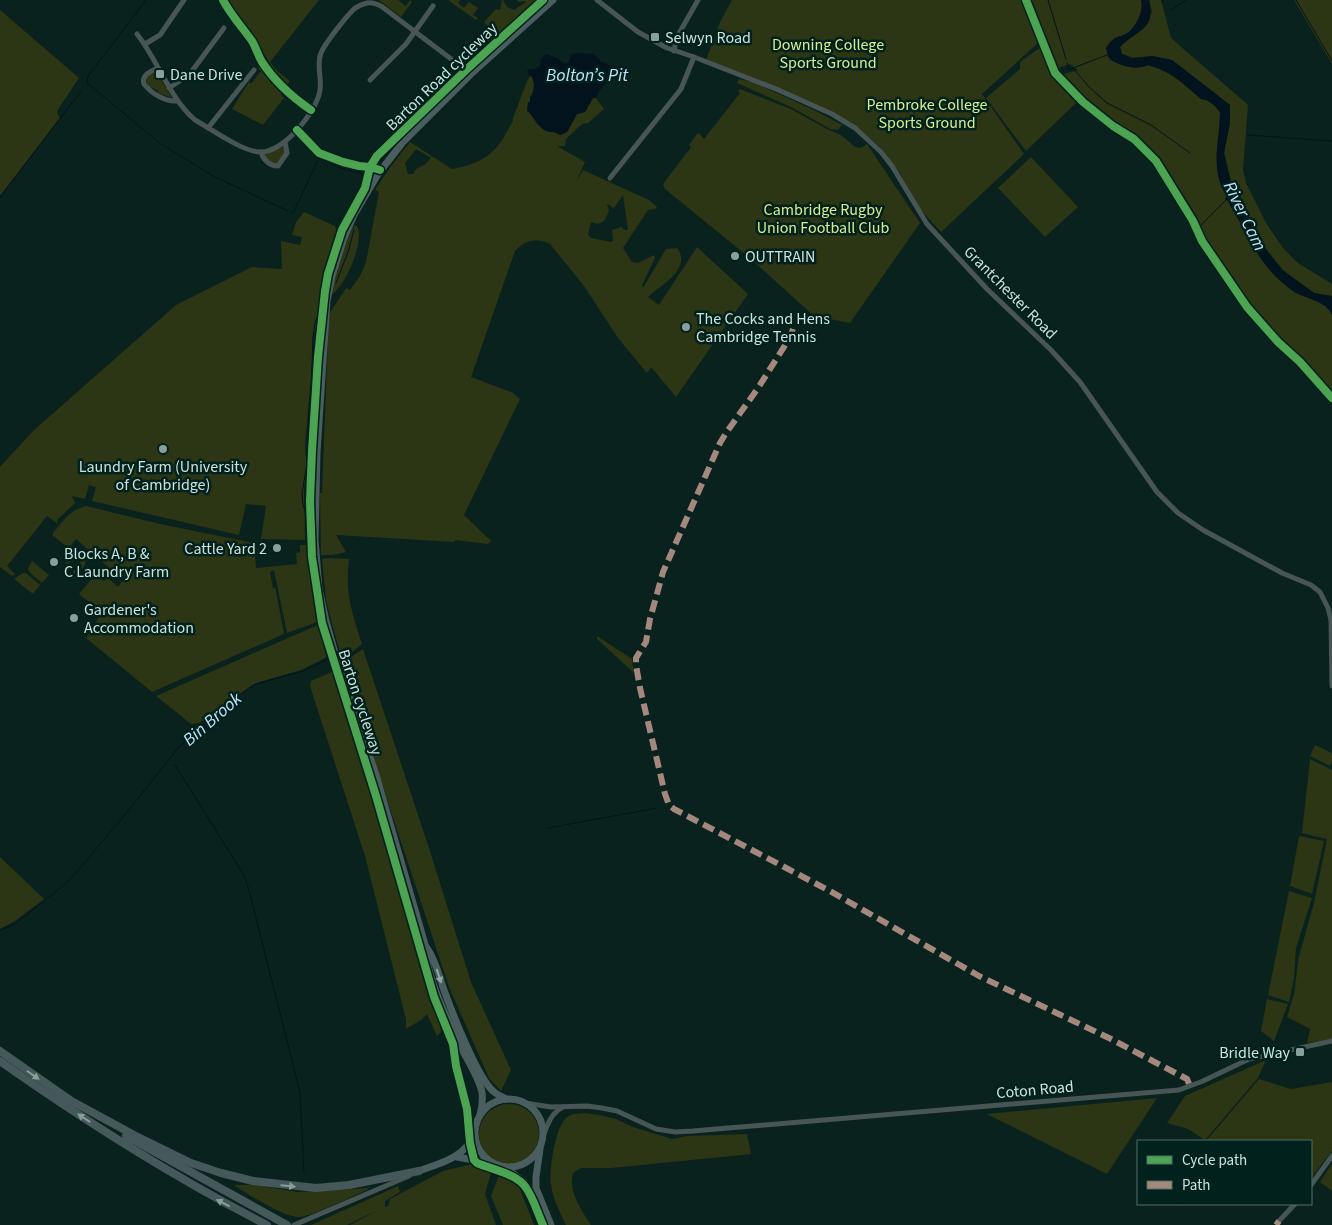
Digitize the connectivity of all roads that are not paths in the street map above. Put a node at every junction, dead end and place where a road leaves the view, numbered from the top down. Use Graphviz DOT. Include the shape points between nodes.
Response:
graph roads {
  1 [pos="184,0"];
  2 [pos="553,0"];
  3 [pos="597,0"];
  4 [pos="698,0"];
  5 [pos="366,2"];
  6 [pos="433,6"];
  7 [pos="224,28"];
  8 [pos="416,32"];
  9 [pos="137,34"];
  10 [pos="145,44"];
  11 [pos="674,51"];
  12 [pos="694,57"];
  13 [pos="158,68"];
  14 [pos="254,70"];
  15 [pos="471,74"];
  16 [pos="370,80"];
  17 [pos="169,88"];
  18 [pos="177,101"];
  19 [pos="208,128"];
  20 [pos="285,142"];
  21 [pos="261,152"];
  22 [pos="610,178"];
  23 [pos="1332,686"];
  24 [pos="426,948"];
  25 [pos="1332,1042"];
  26 [pos="0,1051"];
  27 [pos="0,1061"];
  28 [pos="66,1098"];
  29 [pos="508,1099"];
  30 [pos="525,1103"];
  31 [pos="563,1107"];
  32 [pos="480,1116"];
  33 [pos="475,1130"];
  34 [pos="543,1136"];
  35 [pos="541,1144"];
  36 [pos="457,1156"];
  37 [pos="1332,1156"];
  38 [pos="493,1163"];
  39 [pos="504,1167"];
  40 [pos="419,1172"];
  41 [pos="1312,1184"];
  42 [pos="1294,1205"];
  43 [pos="1279,1221"];
  44 [pos="267,1225"];
  45 [pos="287,1225"];
  46 [pos="294,1225"];
  47 [pos="544,1225"];
  48 [pos="551,1225"];
  1 -- 10 [label="street" via="160,35"];
  2 -- 15 [label="main road"];
  3 -- 11 [label="street, Grantchester Road" via="638,32"];
  4 -- 11 [label="street" via="677,37"];
  5 -- 8 [label="street" via="381,6"];
  5 -- 20 [label="street" via="354,9 324,47 320,59 318,97"];
  6 -- 8 [label="street"];
  7 -- 17 [label="street" via="190,75"];
  8 -- 15 [label="street"];
  8 -- 16 [label="street"];
  9 -- 10 [label="street"];
  10 -- 13 [label="street"];
  11 -- 12 [label="street, Grantchester Road"];
  12 -- 22 [label="street" via="681,89"];
  12 -- 23 [label="street, Grantchester Road" via="832,114 855,128 881,152 927,224 1080,382 1157,492 1178,513 1203,530 1320,592 1331,620"];
  13 -- 17 [label="street"];
  13 -- 18 [label="street" via="147,73 144,84 164,99"];
  14 -- 19 [label="street"];
  15 -- 24 [label="main road" via="403,142 378,174 342,241 327,301 317,452 315,540 320,589 331,639 388,812"];
  17 -- 18 [label="street"];
  18 -- 19 [label="street"];
  19 -- 21 [label="street" via="242,147"];
  20 -- 21 [label="street"];
  20 -- 21 [label="street" via="287,153 278,166 263,159"];
  24 -- 29 [label="main road, one-way" via="433,956 461,1031 486,1083"];
  24 -- 32 [label="main road" via="426,958 443,1007 482,1091"];
  25 -- 31 [label="street, Coton Road" via="1250,1059 1179,1090 732,1128 675,1132 656,1129 617,1111 587,1106"];
  26 -- 28 [label="highway, one-way"];
  44 -- 27 [label="highway, one-way" via="210,1196 114,1138"];
  28 -- 40 [label="highway, one-way" via="192,1163 252,1181 316,1188"];
  28 -- 45 [label="highway" via="132,1139"];
  29 -- 30 [label="main road"];
  29 -- 32 [label="main road" via="492,1104"];
  30 -- 31 [label="street, Coton Road"];
  30 -- 34 [label="main road" via="538,1116"];
  31 -- 34 [label="street" via="552,1115"];
  32 -- 33 [label="main road"];
  33 -- 36 [label="main road" via="470,1142"];
  33 -- 38 [label="main road" via="478,1148"];
  34 -- 35 [label="main road"];
  35 -- 39 [label="main road" via="527,1162"];
  35 -- 48 [label="main road" via="536,1181"];
  36 -- 38 [label="main road"];
  36 -- 40 [label="main road"];
  37 -- 41 [label="street"];
  38 -- 39 [label="main road"];
  39 -- 47 [label="main road" via="524,1182"];
  40 -- 46 [label="street"];
  42 -- 43 [label="street"];
}
